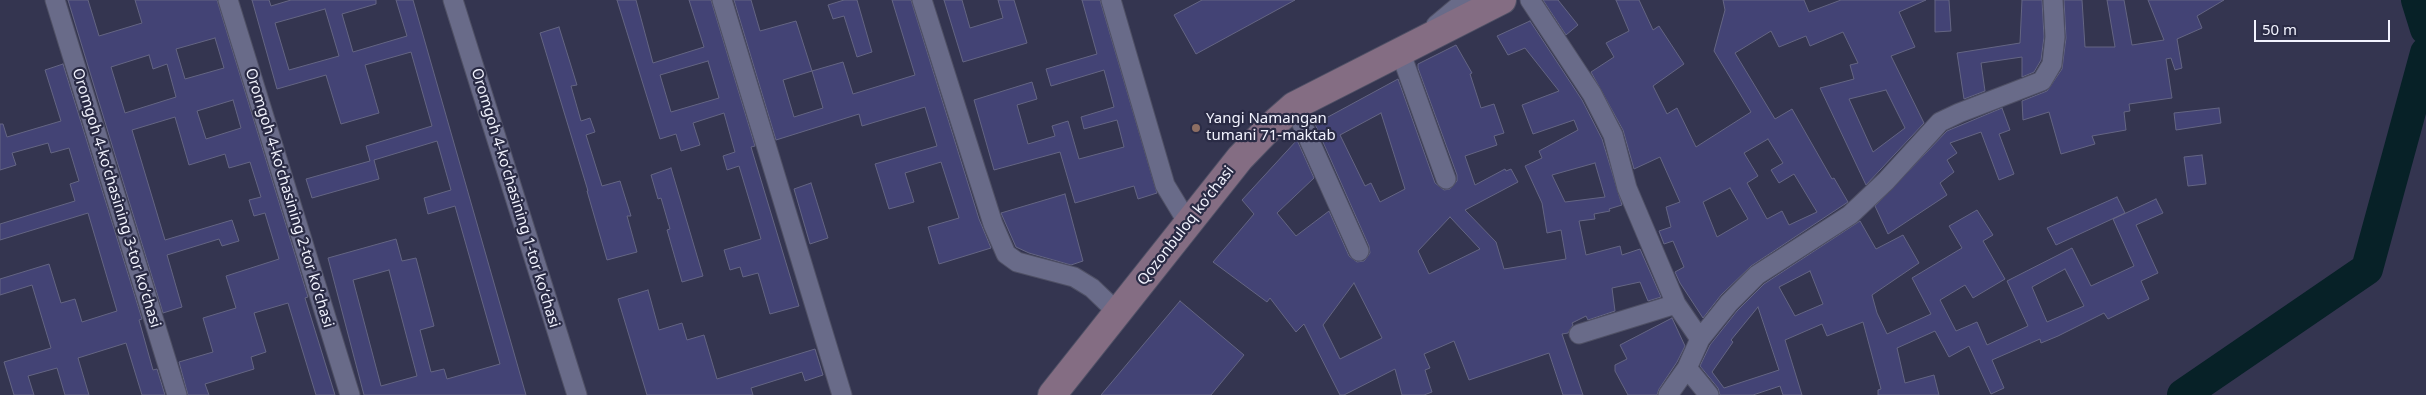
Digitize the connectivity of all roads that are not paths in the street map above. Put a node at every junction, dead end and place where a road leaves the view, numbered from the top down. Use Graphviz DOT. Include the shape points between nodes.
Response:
graph roads {
  1 [pos="55,0"];
  2 [pos="228,0"];
  3 [pos="453,0"];
  4 [pos="722,0"];
  5 [pos="922,0"];
  6 [pos="1111,0"];
  7 [pos="1466,0"];
  8 [pos="1502,0"];
  9 [pos="1530,0"];
  10 [pos="2053,0"];
  11 [pos="1410,46"];
  12 [pos="1294,106"];
  13 [pos="1446,179"];
  14 [pos="1188,223"];
  15 [pos="1359,251"];
  16 [pos="1676,304"];
  17 [pos="1118,313"];
  18 [pos="1579,334"];
  19 [pos="1700,338"];
  20 [pos="1687,368"];
  21 [pos="177,395"];
  22 [pos="350,395"];
  23 [pos="577,395"];
  24 [pos="842,395"];
  25 [pos="1052,395"];
  26 [pos="1668,395"];
  27 [pos="1709,395"];
  1 -- 21 [label="street, Oromgoh 4-koʻchasining 3-tor koʻchasi"];
  2 -- 22 [label="street, Oromgoh 4-koʻchasining 2-tor koʻchasi"];
  3 -- 23 [label="street, Oromgoh 4-koʻchasining 1-tor koʻchasi"];
  4 -- 24 [label="street"];
  5 -- 17 [label="street" via="993,224 1006,254 1017,262 1074,278 1092,288"];
  6 -- 14 [label="street" via="1165,185"];
  7 -- 11 [label="street"];
  8 -- 11 [label="main road, Qozonbuloq koʻchasi"];
  9 -- 16 [label="street" via="1592,94 1613,134 1627,188"];
  10 -- 19 [label="street" via="2052,64 2042,81 1940,122 1886,181 1850,214 1757,275"];
  11 -- 12 [label="main road, Qozonbuloq koʻchasi"];
  11 -- 13 [label="street"];
  12 -- 14 [label="main road, Qozonbuloq koʻchasi" via="1240,158"];
  12 -- 15 [label="street"];
  14 -- 17 [label="main road, Qozonbuloq koʻchasi"];
  16 -- 18 [label="street"];
  16 -- 19 [label="street"];
  17 -- 25 [label="main road, Qozonbuloq koʻchasi"];
  19 -- 20 [label="street"];
  20 -- 26 [label="street"];
  20 -- 27 [label="street"];
}
